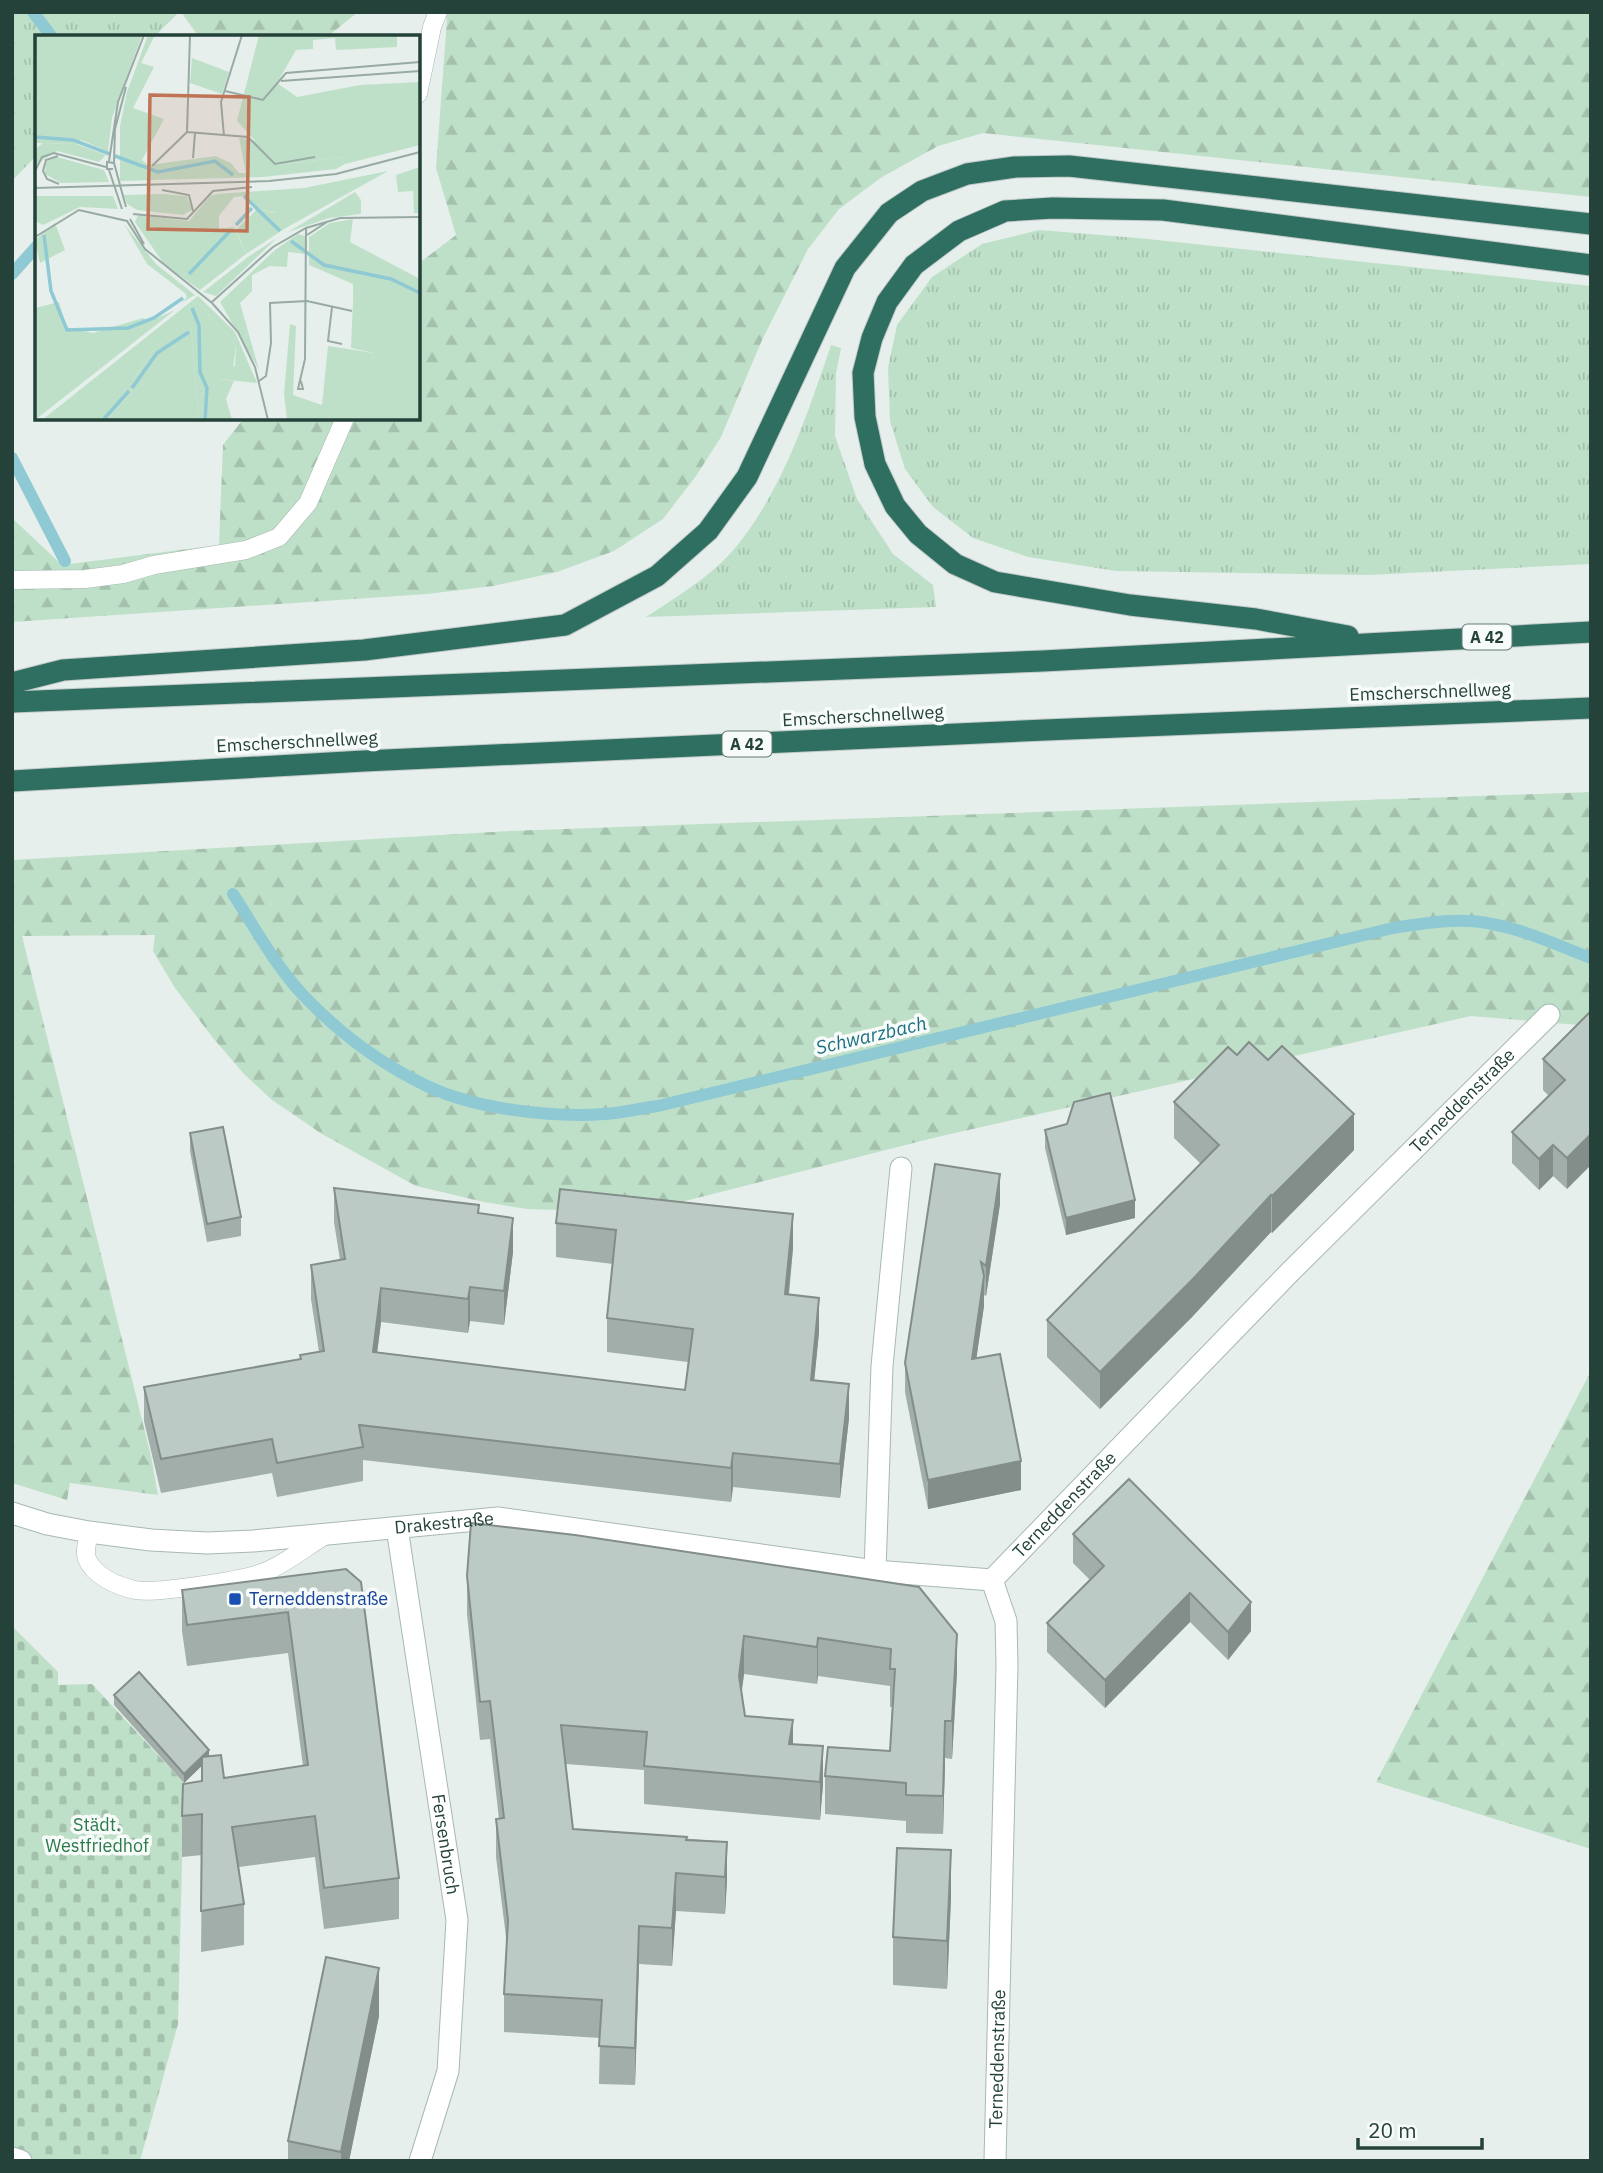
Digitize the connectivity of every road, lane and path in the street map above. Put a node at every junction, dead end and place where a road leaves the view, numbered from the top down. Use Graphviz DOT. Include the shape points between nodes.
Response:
graph roads {
  1 [pos="438,12"];
  2 [pos="420,84"];
  3 [pos="1591,224"];
  4 [pos="1591,265"];
  5 [pos="344,420"];
  6 [pos="12,580"];
  7 [pos="1591,632"];
  8 [pos="1384,642"];
  9 [pos="12,683"];
  10 [pos="12,702"];
  11 [pos="1591,708"];
  12 [pos="12,781"];
  13 [pos="1549,1015"];
  14 [pos="901,1168"];
  15 [pos="12,1513"];
  16 [pos="397,1528"];
  17 [pos="89,1532"];
  18 [pos="327,1534"];
  19 [pos="875,1571"];
  20 [pos="992,1580"];
  21 [pos="12,2158"];
  22 [pos="22,2161"];
  23 [pos="420,2161"];
  24 [pos="995,2161"];
  1 -- 2 [label="lane"];
  3 -- 9 [label="highway" via="1069,166 967,174 922,191 889,213 845,268 747,477 708,531 657,576 611,601 565,625 364,650 63,670"];
  4 -- 8 [label="highway" via="1163,210 1053,208 1005,211 959,231 914,265 887,302 863,373 874,464 895,506 918,534 955,564 995,582"];
  5 -- 6 [label="lane" via="309,503 279,537 246,550 123,574"];
  7 -- 8 [label="highway, A 42"];
  8 -- 10 [label="highway, A 42" via="1043,661"];
  11 -- 12 [label="highway, Emscherschnellweg / A 42" via="364,761"];
  13 -- 20 [label="street, Terneddenstraße" via="1290,1272"];
  14 -- 19 [label="street" via="882,1366"];
  15 -- 17 [label="street, Drakestraße"];
  16 -- 18 [label="street, Drakestraße"];
  16 -- 19 [label="street, Drakestraße" via="498,1518"];
  16 -- 23 [label="street, Fersenbruch" via="457,1920 449,2071"];
  17 -- 18 [label="street, Drakestraße" via="207,1543"];
  17 -- 18 [label="lane" via="85,1556 93,1570 136,1591 232,1581 266,1572"];
  19 -- 20 [label="street, Drakestraße"];
  20 -- 24 [label="street, Terneddenstraße" via="1006,1621 1007,1665"];
  21 -- 22 [label="street"];
}
